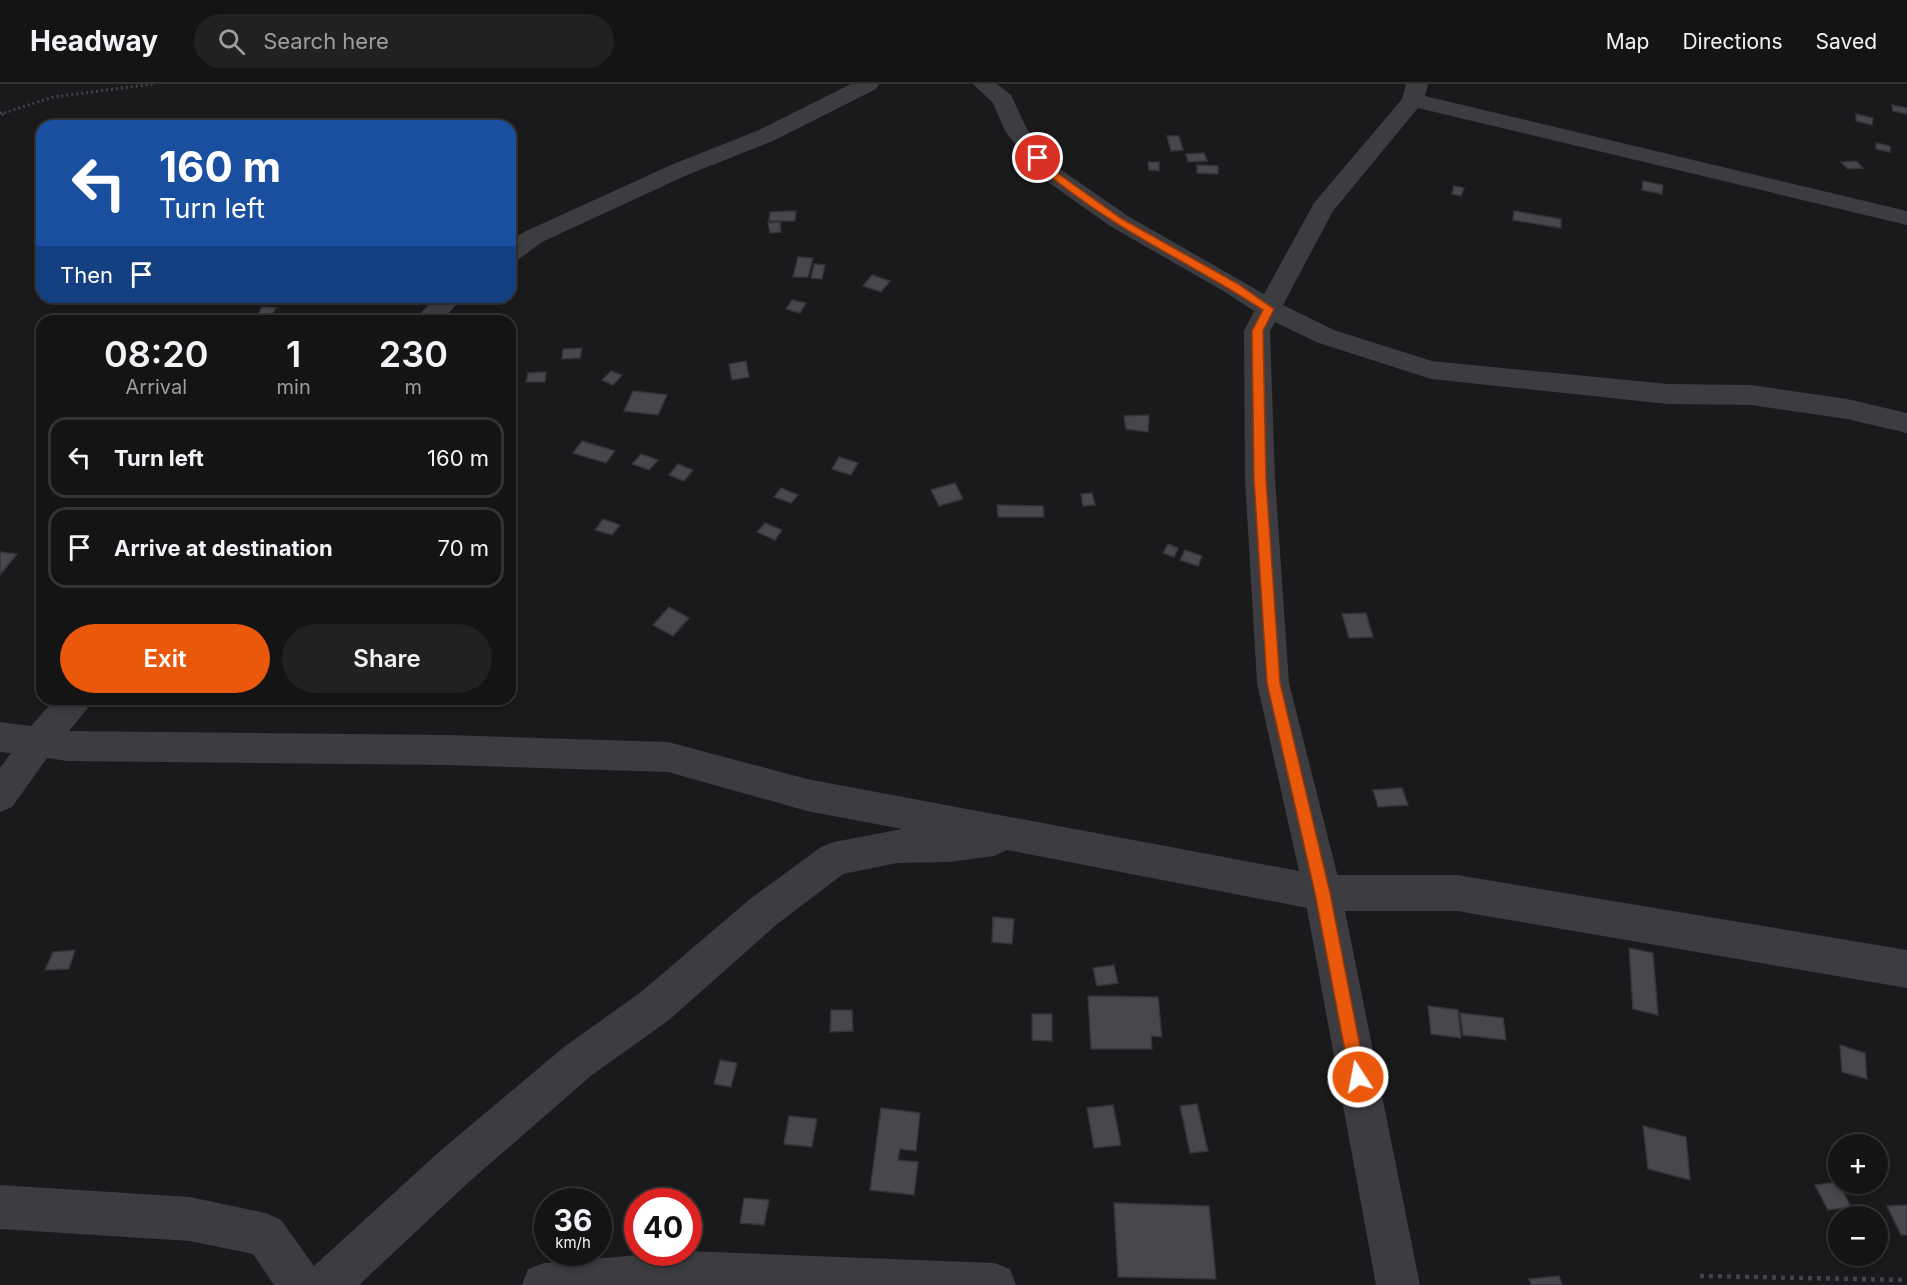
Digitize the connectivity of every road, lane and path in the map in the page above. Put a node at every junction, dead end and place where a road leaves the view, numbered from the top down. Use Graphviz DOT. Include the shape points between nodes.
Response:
graph roads {
  1 [pos="153,84"];
  2 [pos="868,84"];
  3 [pos="984,84"];
  4 [pos="1415,92"];
  5 [pos="1,114"];
  6 [pos="1907,218"];
  7 [pos="516,249"];
  8 [pos="445,303"];
  9 [pos="1269,309"];
  10 [pos="432,315"];
  11 [pos="1907,423"];
  12 [pos="70,705"];
  13 [pos="0,737"];
  14 [pos="39,742"];
  15 [pos="0,796"];
  16 [pos="1019,835"];
  17 [pos="1323,893"];
  18 [pos="1907,969"];
  19 [pos="0,1207"];
  20 [pos="1700,1276"];
  21 [pos="1907,1280"];
  22 [pos="300,1285"];
  23 [pos="326,1285"];
  24 [pos="544,1285"];
  25 [pos="994,1285"];
  26 [pos="1398,1285"];
  1 -- 5 [label="path" via="53,97"];
  2 -- 7 [label="street" via="767,135 532,237"];
  3 -- 9 [label="street" via="1003,100 1016,131 1049,172 1119,221"];
  4 -- 6 [label="street"];
  4 -- 9 [label="street" via="1322,208"];
  8 -- 10 [label="street"];
  9 -- 11 [label="street" via="1325,336 1431,369 1668,394 1751,395 1847,409"];
  9 -- 17 [label="street" via="1257,331 1260,479 1273,683"];
  12 -- 14 [label="street"];
  13 -- 14 [label="street"];
  14 -- 15 [label="street"];
  14 -- 16 [label="street" via="67,746 668,757 807,795"];
  16 -- 17 [label="street"];
  16 -- 23 [label="street" via="950,845 897,846 834,859 763,912 655,1006 578,1061 455,1166"];
  17 -- 18 [label="street" via="1457,893"];
  17 -- 26 [label="street"];
  19 -- 22 [label="street" via="190,1219 266,1235"];
  20 -- 21 [label="path"];
  24 -- 25 [label="street" via="696,1274"];
}
